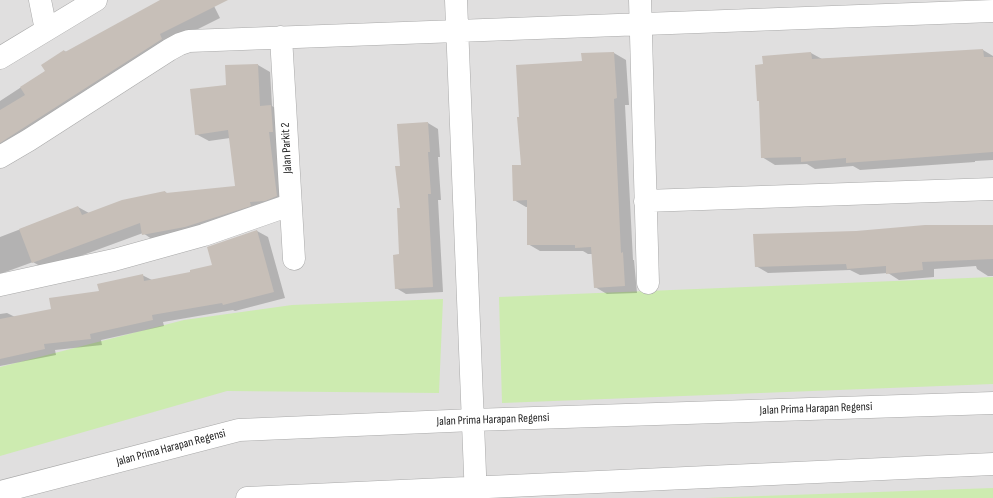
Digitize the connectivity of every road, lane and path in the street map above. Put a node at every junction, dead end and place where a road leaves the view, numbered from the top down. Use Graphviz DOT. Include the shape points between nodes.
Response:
graph roads {
  1 [pos="40,0"];
  2 [pos="96,0"];
  3 [pos="456,0"];
  4 [pos="640,0"];
  5 [pos="993,11"];
  6 [pos="640,24"];
  7 [pos="46,30"];
  8 [pos="457,30"];
  9 [pos="281,37"];
  10 [pos="0,58"];
  11 [pos="0,157"];
  12 [pos="993,189"];
  13 [pos="646,201"];
  14 [pos="290,206"];
  15 [pos="294,259"];
  16 [pos="648,283"];
  17 [pos="0,284"];
  18 [pos="993,403"];
  19 [pos="473,420"];
  20 [pos="993,464"];
  21 [pos="0,492"];
  22 [pos="476,493"];
  23 [pos="249,498"];
  1 -- 7 [label="street"];
  2 -- 7 [label="street"];
  3 -- 8 [label="street"];
  4 -- 6 [label="street"];
  5 -- 6 [label="street"];
  6 -- 8 [label="street"];
  6 -- 13 [label="street"];
  7 -- 10 [label="street"];
  8 -- 9 [label="street"];
  8 -- 19 [label="street"];
  9 -- 11 [label="street" via="198,40 180,44"];
  9 -- 14 [label="street, Jalan Parkit 2"];
  12 -- 13 [label="street"];
  13 -- 16 [label="street"];
  14 -- 15 [label="street, Jalan Parkit 2"];
  14 -- 17 [label="street" via="204,235 114,260"];
  18 -- 19 [label="street, Jalan Prima Harapan Regensi"];
  19 -- 21 [label="street, Jalan Prima Harapan Regensi" via="239,430"];
  19 -- 22 [label="street"];
  20 -- 22 [label="street"];
  22 -- 23 [label="street"];
}
